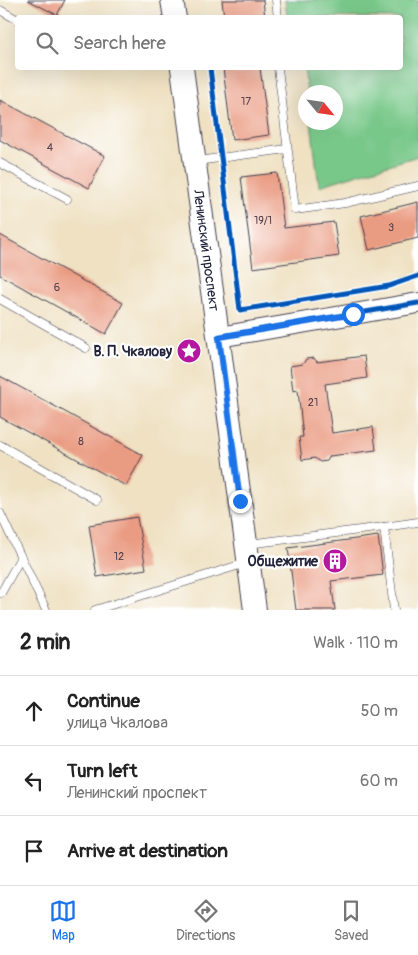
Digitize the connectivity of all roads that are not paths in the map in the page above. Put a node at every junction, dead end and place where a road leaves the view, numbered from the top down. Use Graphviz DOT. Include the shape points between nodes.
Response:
graph roads {
  1 [pos="172,0"];
  2 [pos="276,0"];
  3 [pos="0,10"];
  4 [pos="174,15"];
  5 [pos="278,15"];
  6 [pos="15,18"];
  7 [pos="182,70"];
  8 [pos="278,70"];
  9 [pos="287,149"];
  10 [pos="194,161"];
  11 [pos="0,163"];
  12 [pos="418,186"];
  13 [pos="67,199"];
  14 [pos="0,300"];
  15 [pos="418,303"];
  16 [pos="219,337"];
  17 [pos="86,348"];
  18 [pos="0,445"];
  19 [pos="97,500"];
  20 [pos="0,513"];
  21 [pos="418,522"];
  22 [pos="384,528"];
  23 [pos="247,553"];
  24 [pos="21,557"];
  25 [pos="1,593"];
  26 [pos="46,610"];
  27 [pos="95,610"];
  28 [pos="255,610"];
  29 [pos="394,610"];
  1 -- 4 [label="main road"];
  2 -- 5 [label="lane"];
  3 -- 6 [label="lane"];
  7 -- 10 [label="main road, Ленинский проспект"];
  8 -- 9 [label="lane"];
  9 -- 10 [label="lane"];
  9 -- 12 [label="lane" via="295,210 345,203"];
  10 -- 16 [label="main road, Ленинский проспект"];
  11 -- 13 [label="lane"];
  14 -- 17 [label="lane"];
  15 -- 16 [label="street"];
  16 -- 23 [label="main road, Ленинский проспект"];
  18 -- 19 [label="lane"];
  20 -- 24 [label="lane"];
  21 -- 22 [label="lane"];
  22 -- 23 [label="lane"];
  22 -- 29 [label="lane"];
  23 -- 27 [label="lane"];
  23 -- 28 [label="main road, Ленинский проспект"];
  24 -- 25 [label="lane"];
  24 -- 26 [label="lane"];
}
